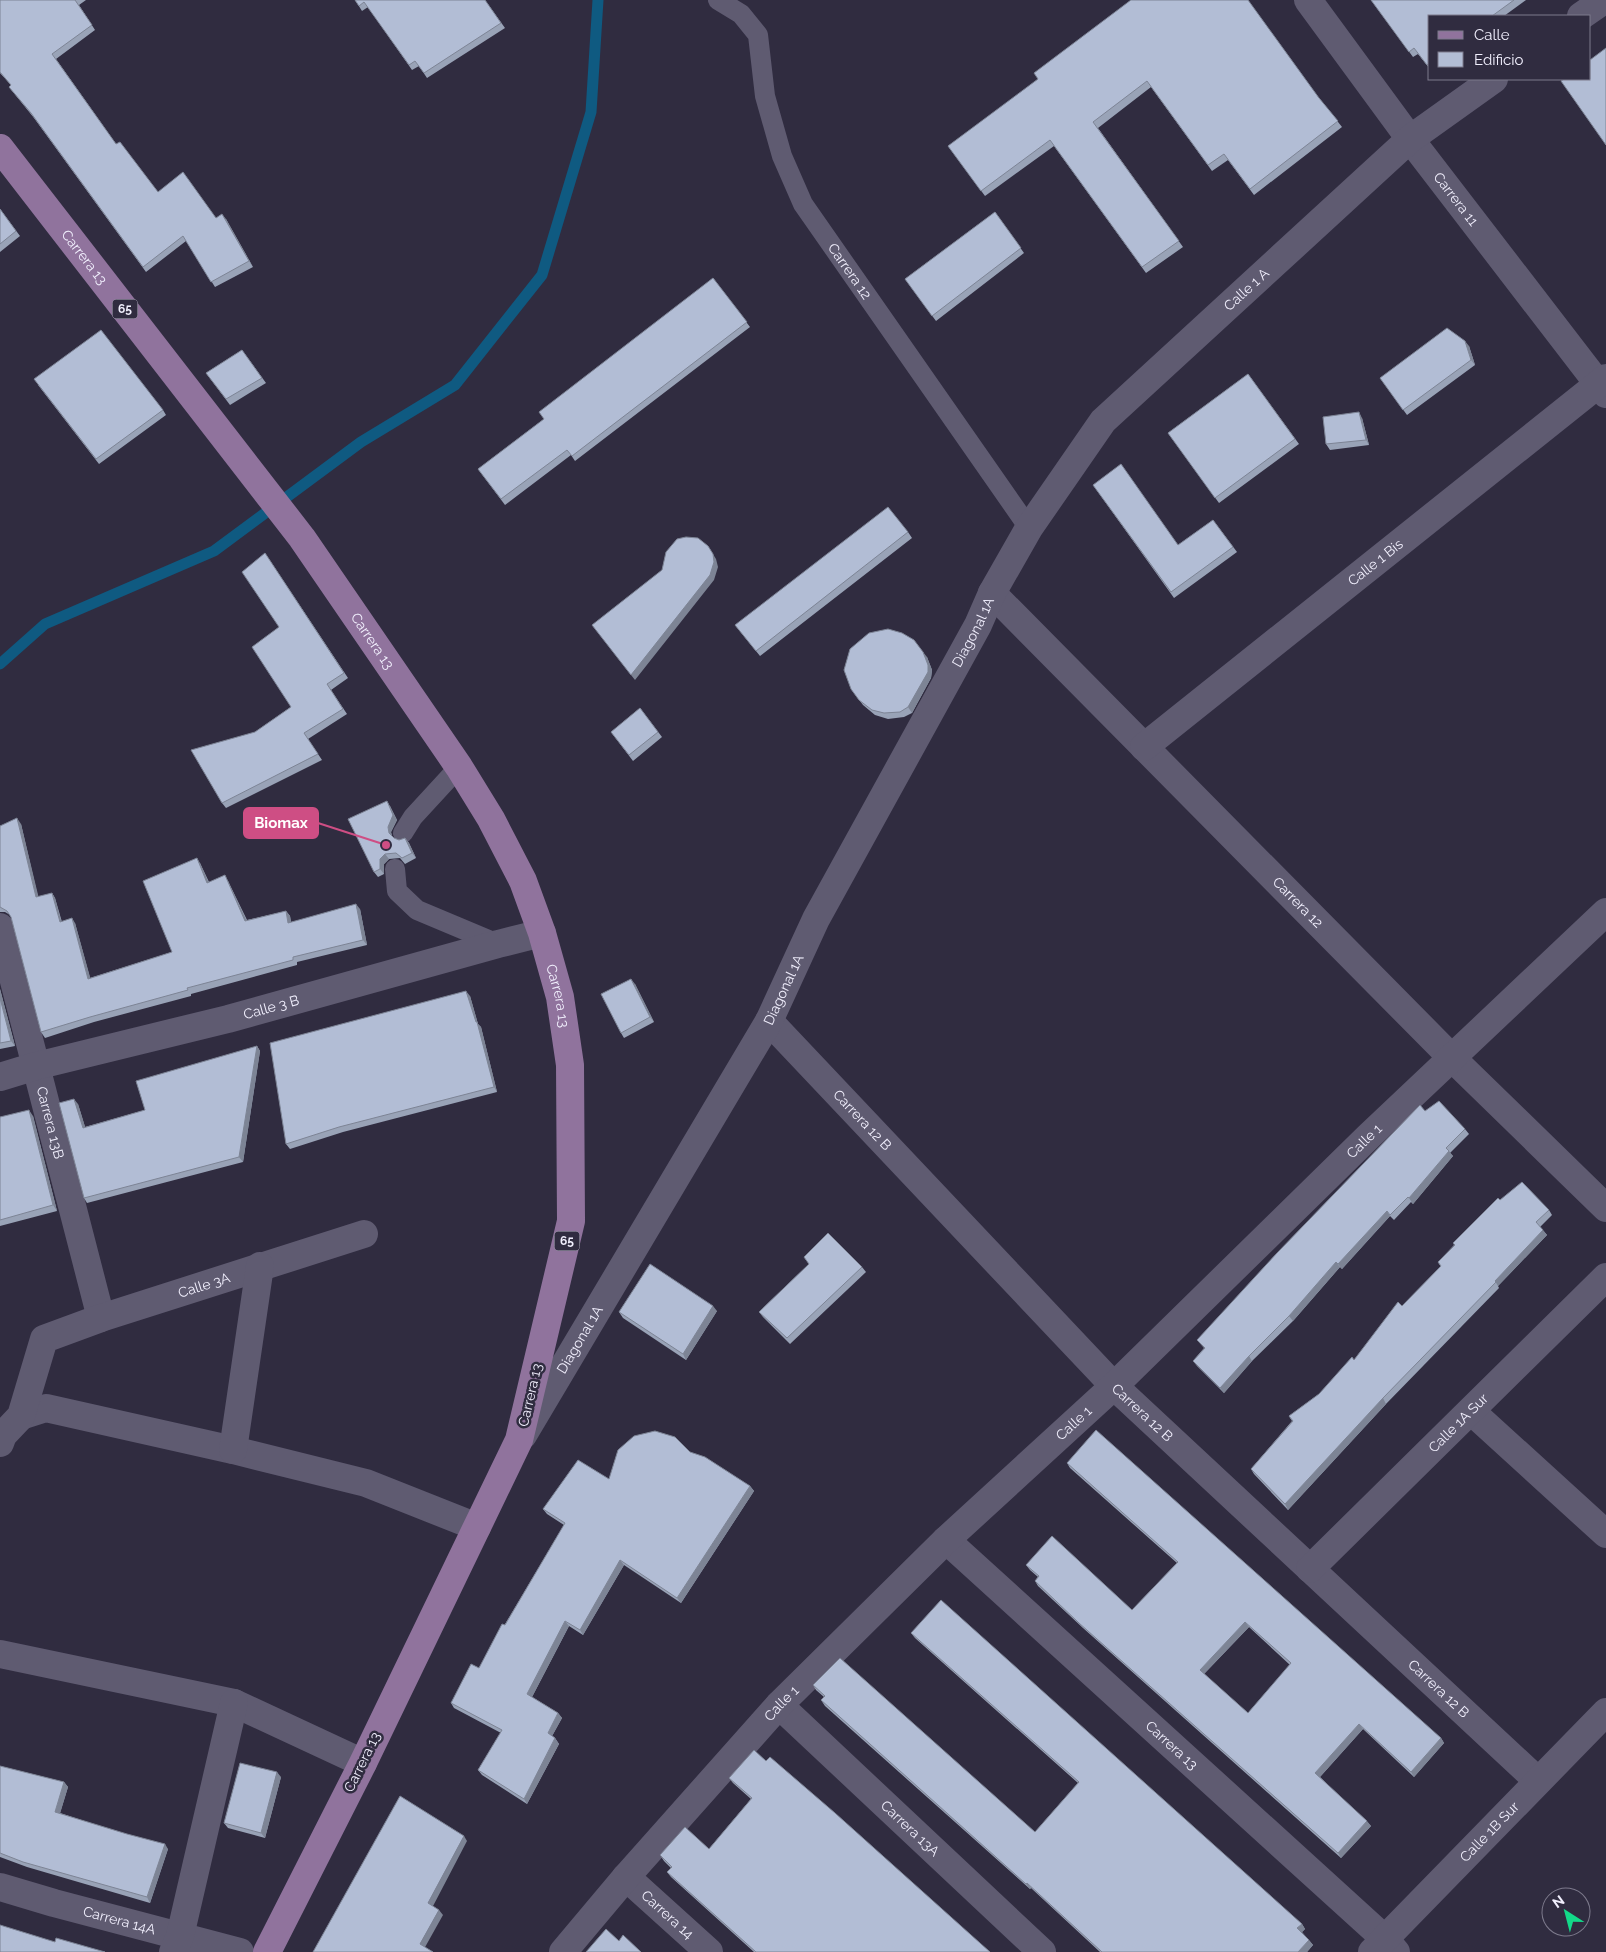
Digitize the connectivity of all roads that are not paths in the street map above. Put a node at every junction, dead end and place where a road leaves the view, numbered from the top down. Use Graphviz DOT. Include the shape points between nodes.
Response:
graph roads {
  1 [pos="718,0"];
  2 [pos="1308,0"];
  3 [pos="1604,0"];
  4 [pos="1582,15"];
  5 [pos="1493,80"];
  6 [pos="1410,139"];
  7 [pos="0,148"];
  8 [pos="1603,385"];
  9 [pos="1028,528"];
  10 [pos="992,593"];
  11 [pos="1144,747"];
  12 [pos="459,766"];
  13 [pos="403,833"];
  14 [pos="395,868"];
  15 [pos="1606,912"];
  16 [pos="0,927"];
  17 [pos="542,933"];
  18 [pos="498,944"];
  19 [pos="768,1021"];
  20 [pos="1452,1058"];
  21 [pos="36,1066"];
  22 [pos="0,1078"];
  23 [pos="1606,1208"];
  24 [pos="364,1234"];
  25 [pos="260,1266"];
  26 [pos="1606,1277"];
  27 [pos="101,1318"];
  28 [pos="1114,1386"];
  29 [pos="1471,1411"];
  30 [pos="21,1416"];
  31 [pos="519,1440"];
  32 [pos="0,1443"];
  33 [pos="233,1450"];
  34 [pos="477,1527"];
  35 [pos="1606,1534"];
  36 [pos="946,1540"];
  37 [pos="1310,1569"];
  38 [pos="0,1654"];
  39 [pos="234,1703"];
  40 [pos="779,1705"];
  41 [pos="1606,1712"];
  42 [pos="362,1763"];
  43 [pos="1538,1781"];
  44 [pos="626,1877"];
  45 [pos="0,1887"];
  46 [pos="176,1944"];
  47 [pos="1384,1948"];
  48 [pos="240,1952"];
  49 [pos="267,1952"];
  50 [pos="563,1952"];
  51 [pos="709,1952"];
  52 [pos="1042,1952"];
  1 -- 9 [label="lane, Carrera 12" via="741,14 758,35 765,96 782,156 804,204"];
  2 -- 6 [label="street, Carrera 11"];
  3 -- 4 [label="street"];
  5 -- 6 [label="street, Calle 1 A"];
  6 -- 8 [label="street, Carrera 11"];
  6 -- 9 [label="street, Calle 1 A" via="1103,421"];
  7 -- 12 [label="main road, Carrera 13 / 65" via="302,538"];
  8 -- 11 [label="street, Calle 1 Bis"];
  9 -- 10 [label="street, Diagonal 1A"];
  10 -- 11 [label="street, Carrera 12"];
  10 -- 19 [label="street, Diagonal 1A" via="978,625 816,919"];
  11 -- 20 [label="street, Carrera 12"];
  12 -- 13 [label="lane"];
  12 -- 17 [label="main road, Carrera 13 / 65" via="523,881"];
  14 -- 18 [label="lane" via="397,891 417,910"];
  15 -- 20 [label="street, Calle 1"];
  16 -- 21 [label="street, Carrera 13B"];
  17 -- 18 [label="street, Calle 3 B"];
  17 -- 31 [label="main road, Carrera 13 / 65" via="560,997 570,1065 571,1221"];
  18 -- 21 [label="street, Calle 3 B" via="228,1019"];
  19 -- 28 [label="street, Carrera 12 B"];
  19 -- 31 [label="street, Diagonal 1A"];
  20 -- 23 [label="street, Carrera 12"];
  20 -- 28 [label="street, Calle 1"];
  21 -- 22 [label="street, Calle 3 B"];
  21 -- 27 [label="street, Carrera 13B"];
  24 -- 25 [label="street, Calle 3A"];
  25 -- 27 [label="street, Calle 3A"];
  25 -- 33 [label="street"];
  26 -- 29 [label="street, Calle 1A Sur"];
  27 -- 30 [label="street, Calle 3A" via="44,1339"];
  28 -- 36 [label="street, Calle 1"];
  28 -- 37 [label="street, Carrera 12 B"];
  29 -- 35 [label="street"];
  29 -- 37 [label="street, Calle 1A Sur"];
  30 -- 32 [label="street"];
  30 -- 33 [label="street" via="46,1408"];
  31 -- 34 [label="main road, Carrera 13 / 65"];
  33 -- 34 [label="street" via="366,1483"];
  34 -- 42 [label="main road, Carrera 13 / 65"];
  36 -- 40 [label="street, Calle 1"];
  36 -- 47 [label="street, Carrera 13"];
  37 -- 43 [label="street, Carrera 12 B"];
  38 -- 39 [label="street"];
  39 -- 42 [label="street"];
  39 -- 46 [label="street"];
  40 -- 44 [label="street, Calle 1"];
  40 -- 52 [label="street, Carrera 13A"];
  41 -- 43 [label="street, Calle 1B Sur"];
  42 -- 49 [label="main road, Carrera 13 / 65"];
  43 -- 47 [label="street, Calle 1B Sur"];
  44 -- 50 [label="street, Calle 1"];
  44 -- 51 [label="street, Carrera 14"];
  45 -- 46 [label="street, Carrera 14A"];
  46 -- 48 [label="street, Carrera 14A"];
}
